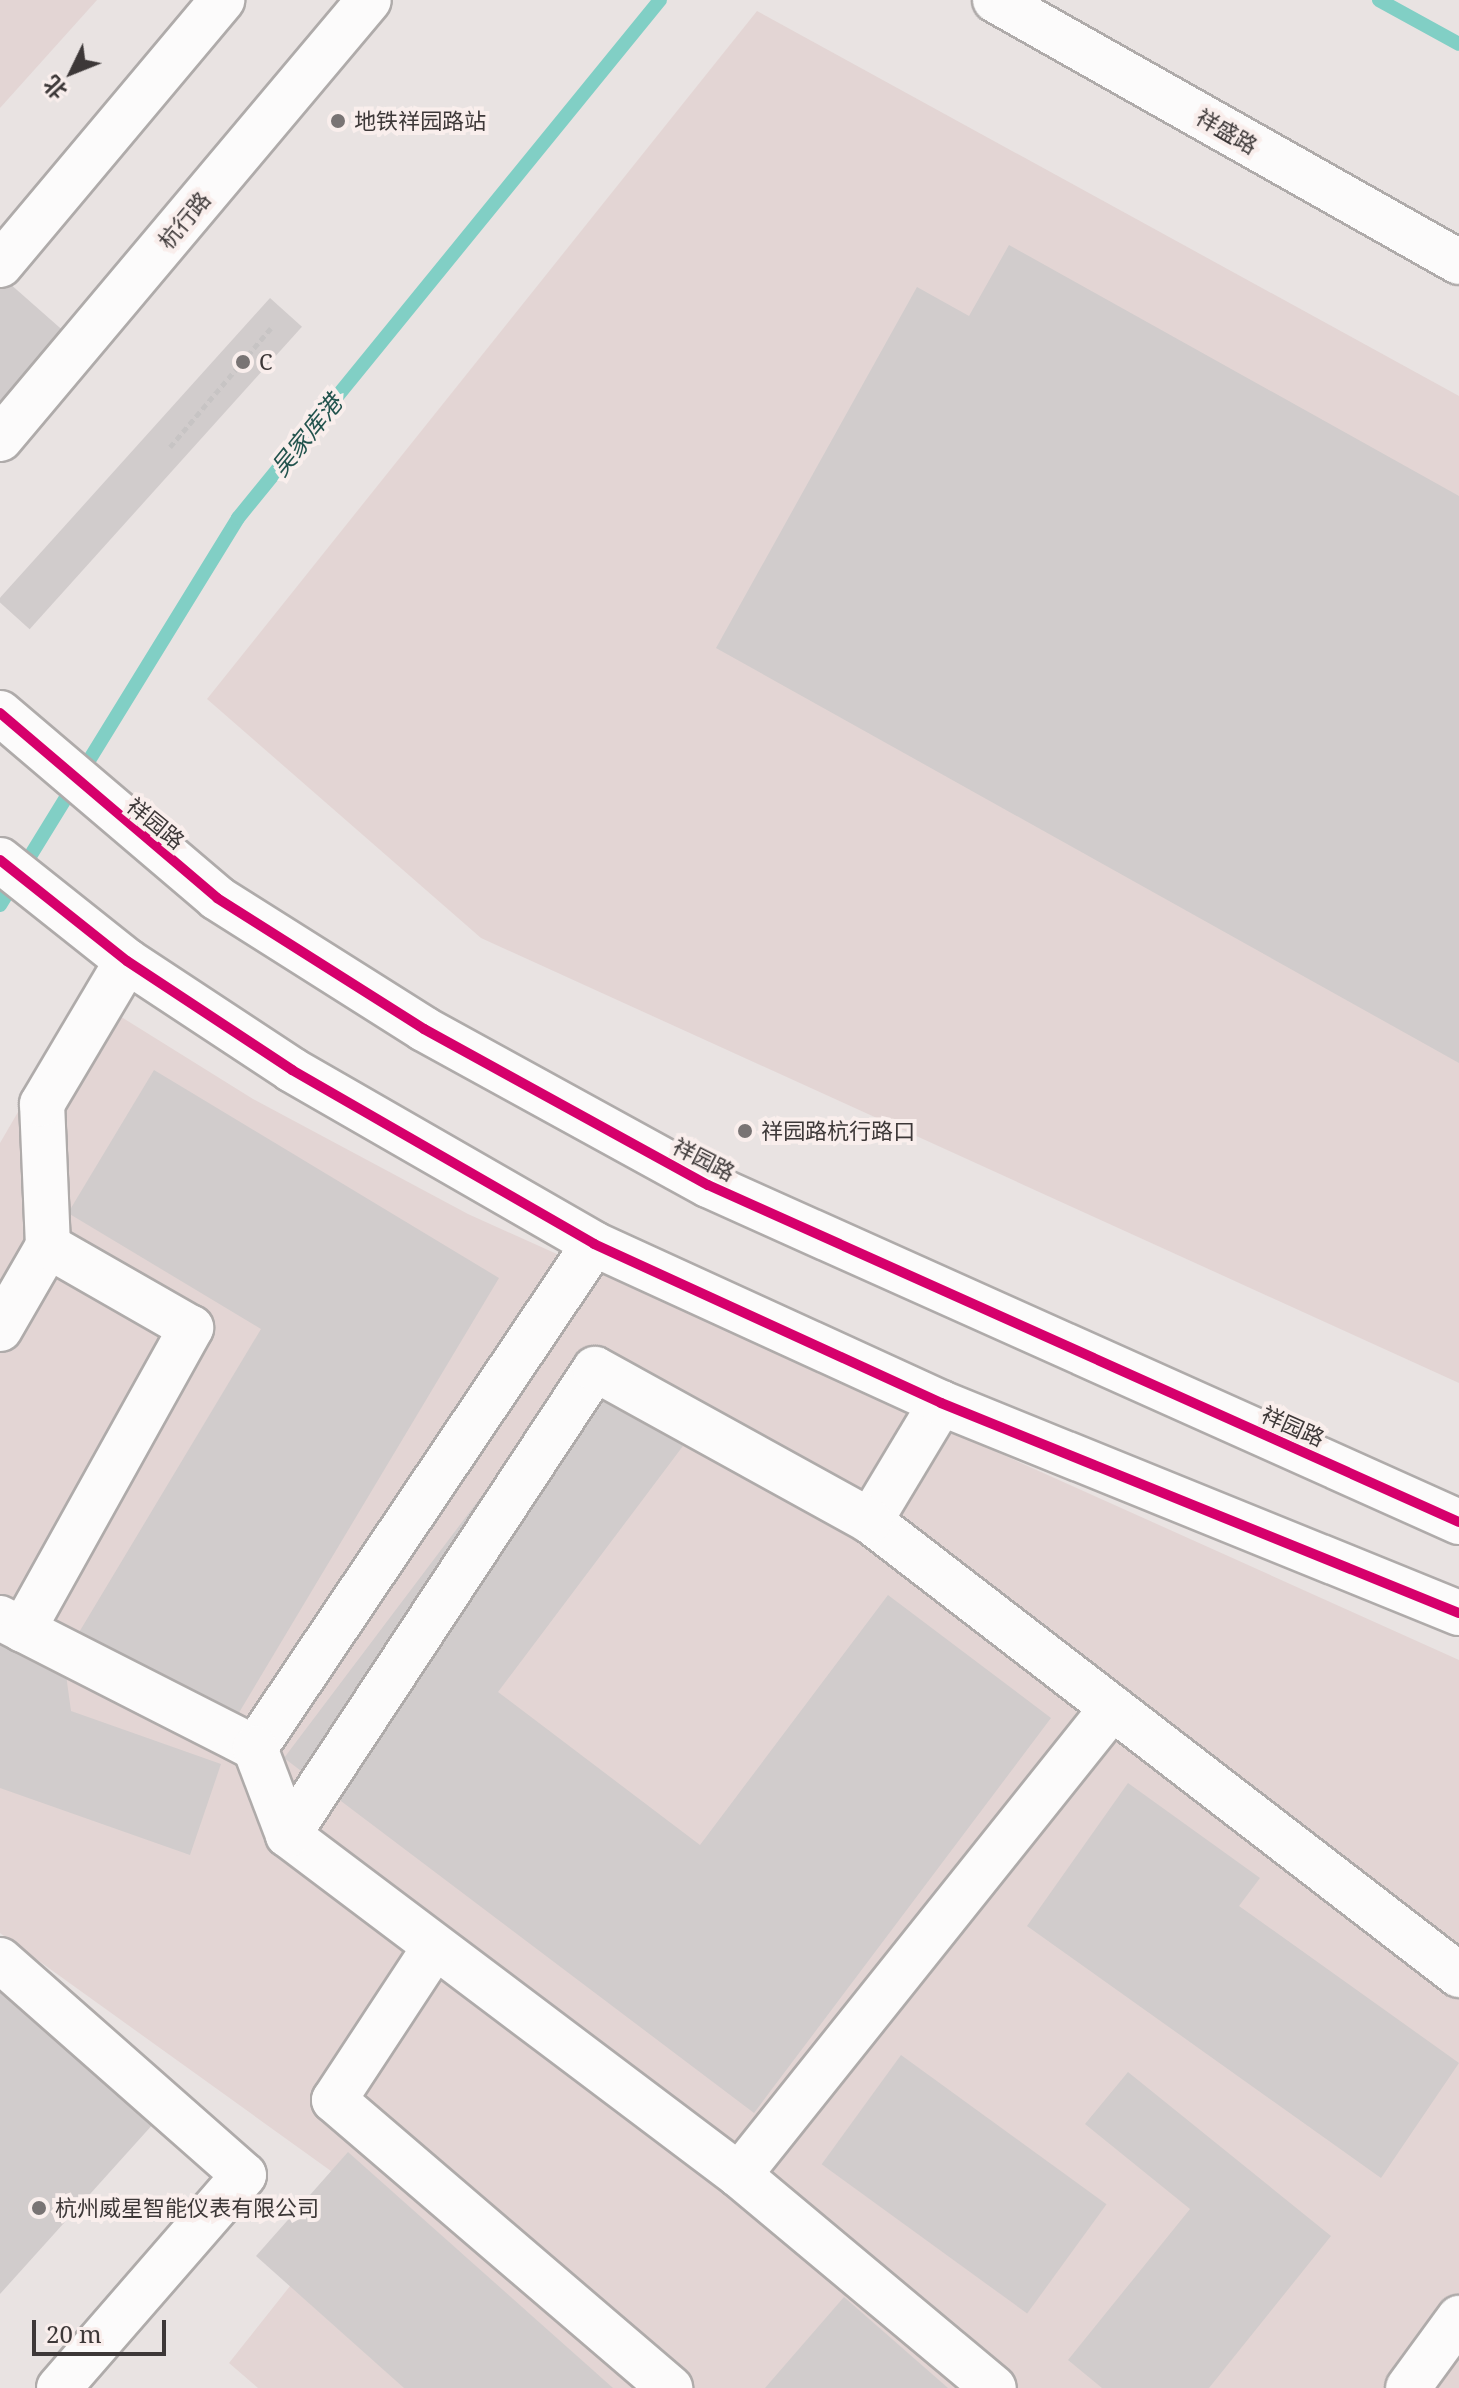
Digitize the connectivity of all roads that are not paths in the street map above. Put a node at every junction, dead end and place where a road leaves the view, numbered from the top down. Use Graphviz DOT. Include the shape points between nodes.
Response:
graph roads {
  1 [pos="222,0"];
  2 [pos="369,0"];
  3 [pos="995,0"];
  4 [pos="1459,262"];
  5 [pos="0,265"];
  6 [pos="0,439"];
  7 [pos="0,713"];
  8 [pos="0,860"];
  9 [pos="127,961"];
  10 [pos="594,1244"];
  11 [pos="48,1246"];
  12 [pos="0,1329"];
  13 [pos="941,1403"];
  14 [pos="870,1521"];
  15 [pos="1459,1522"];
  16 [pos="1459,1613"];
  17 [pos="12,1624"];
  18 [pos="1112,1708"];
  19 [pos="255,1748"];
  20 [pos="288,1835"];
  21 [pos="434,1948"];
  22 [pos="0,1960"];
  23 [pos="1459,1975"];
  24 [pos="739,2175"];
  25 [pos="1459,2318"];
  26 [pos="59,2388"];
  27 [pos="670,2388"];
  28 [pos="994,2388"];
  29 [pos="1408,2388"];
  1 -- 5 [label="main road"];
  2 -- 6 [label="main road, 杭行路"];
  3 -- 4 [label="main road, 祥盛路"];
  7 -- 15 [label="main road, 祥园路" via="217,898 424,1029 535,1091 708,1185"];
  8 -- 9 [label="main road"];
  9 -- 10 [label="main road" via="292,1070"];
  9 -- 11 [label="main road" via="42,1104"];
  10 -- 13 [label="main road"];
  10 -- 19 [label="main road"];
  11 -- 12 [label="main road"];
  11 -- 17 [label="main road" via="191,1328"];
  13 -- 14 [label="main road"];
  13 -- 16 [label="main road"];
  14 -- 18 [label="main road"];
  14 -- 20 [label="main road" via="595,1369"];
  17 -- 19 [label="main road"];
  18 -- 23 [label="main road"];
  18 -- 24 [label="main road"];
  19 -- 20 [label="main road"];
  20 -- 21 [label="main road"];
  21 -- 24 [label="main road"];
  21 -- 27 [label="main road" via="334,2100"];
  22 -- 26 [label="main road" via="244,2175"];
  24 -- 28 [label="main road"];
  25 -- 29 [label="main road"];
}
